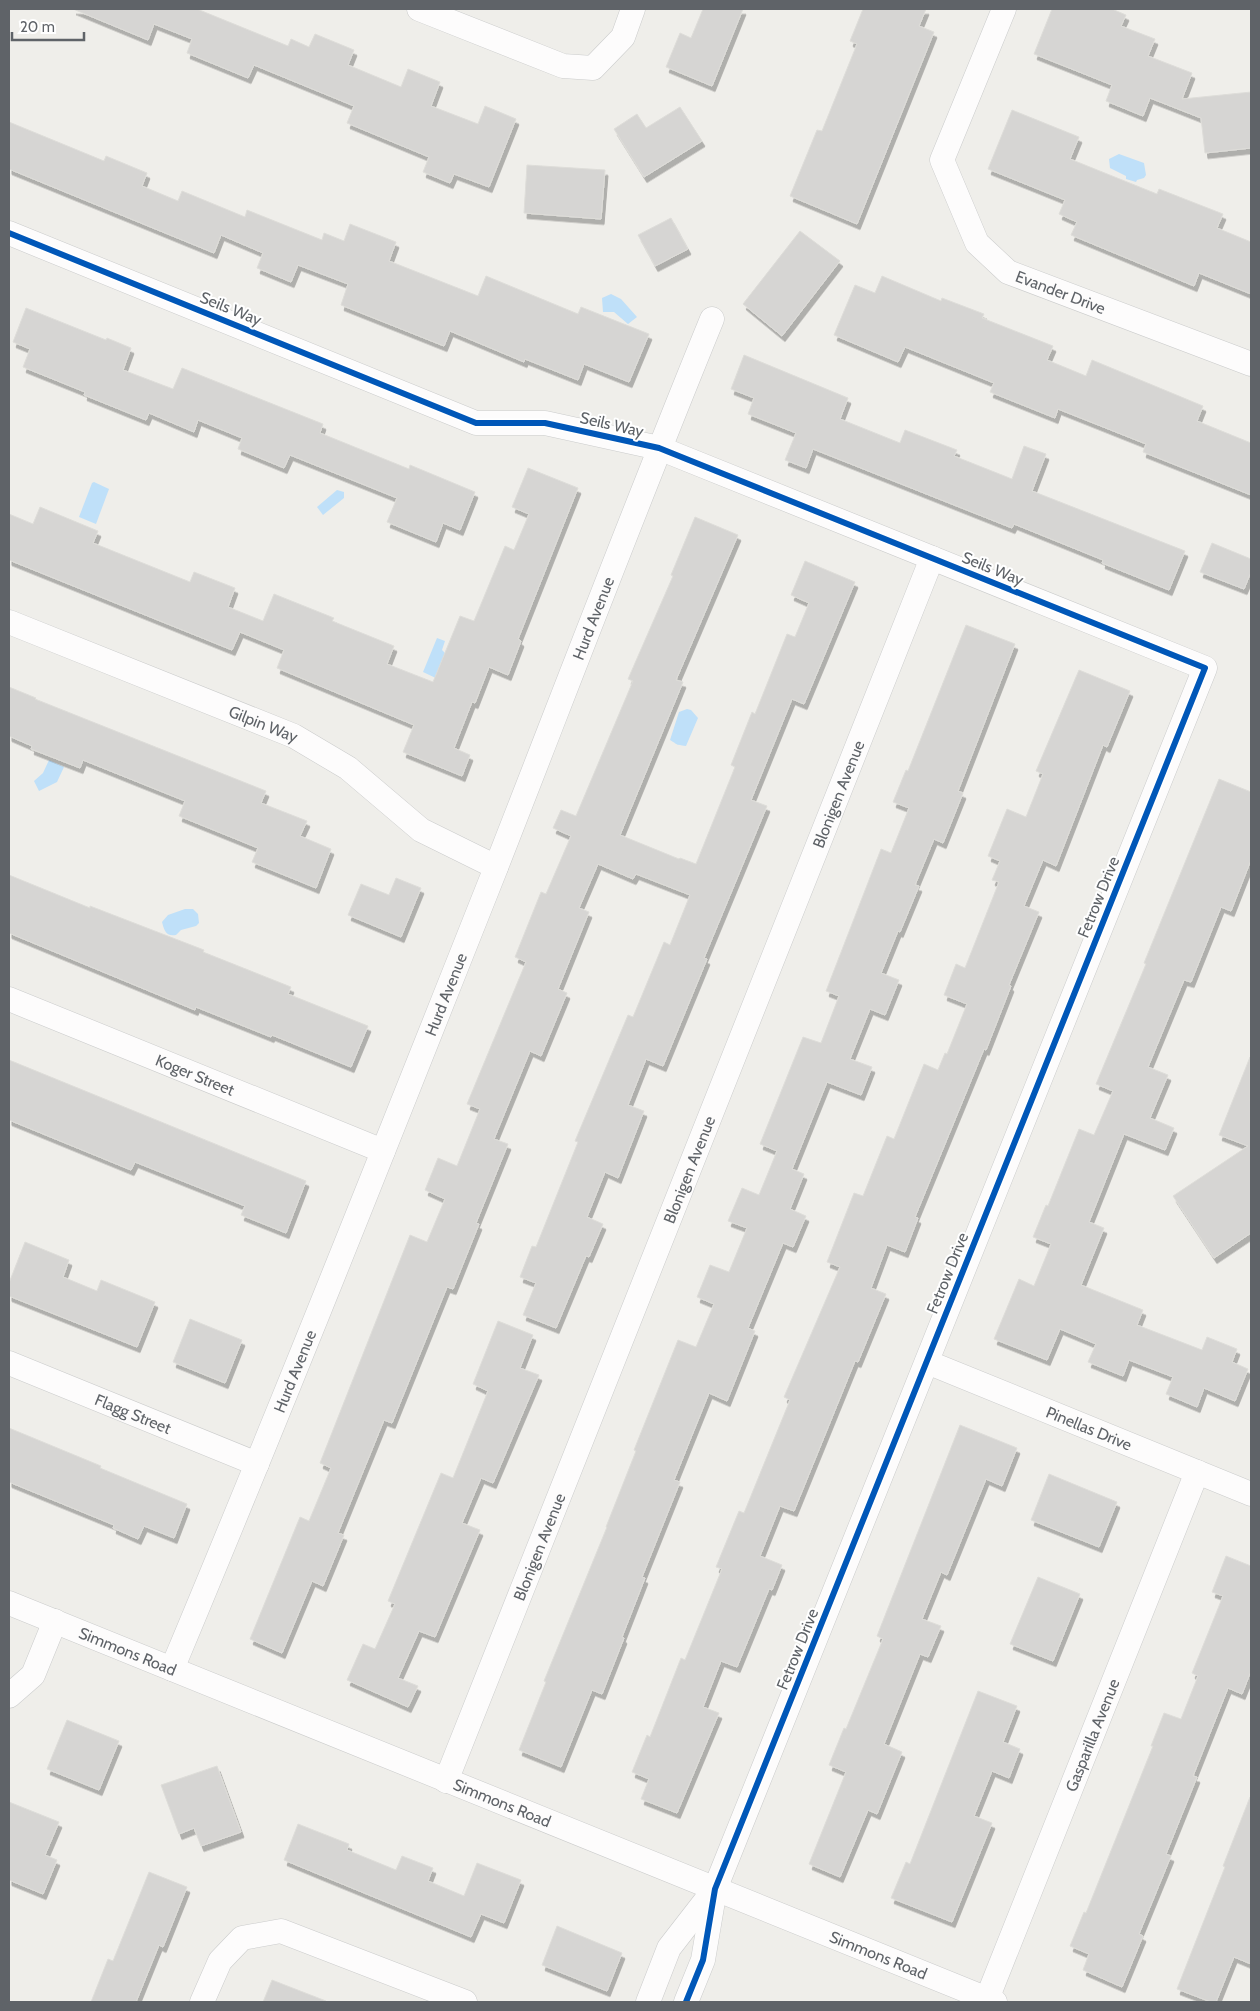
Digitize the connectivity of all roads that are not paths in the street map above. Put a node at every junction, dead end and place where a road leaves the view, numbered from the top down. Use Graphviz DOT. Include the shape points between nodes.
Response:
graph roads {
  1 [pos="419,9"];
  2 [pos="633,9"];
  3 [pos="1004,9"];
  4 [pos="9,233"];
  5 [pos="712,319"];
  6 [pos="1251,364"];
  7 [pos="659,448"];
  8 [pos="932,558"];
  9 [pos="9,622"];
  10 [pos="1205,668"];
  11 [pos="496,867"];
  12 [pos="9,999"];
  13 [pos="383,1151"];
  14 [pos="927,1362"];
  15 [pos="9,1363"];
  16 [pos="258,1464"];
  17 [pos="1197,1472"];
  18 [pos="1251,1494"];
  19 [pos="9,1603"];
  20 [pos="54,1621"];
  21 [pos="172,1669"];
  22 [pos="9,1696"];
  23 [pos="446,1781"];
  24 [pos="715,1889"];
  25 [pos="991,2001"];
  26 [pos="202,2002"];
  27 [pos="465,2002"];
  28 [pos="648,2002"];
  29 [pos="686,2002"];
  1 -- 2 [label="street" via="563,66 592,68 622,37"];
  3 -- 6 [label="street, Evander Drive" via="942,160 977,243 1008,272"];
  4 -- 7 [label="street, Seils Way" via="476,423 545,423"];
  5 -- 7 [label="street, Hurd Avenue"];
  7 -- 8 [label="street, Seils Way"];
  7 -- 11 [label="street, Hurd Avenue"];
  8 -- 10 [label="street, Seils Way"];
  8 -- 23 [label="street, Blonigen Avenue"];
  9 -- 11 [label="street, Gilpin Way" via="294,736 348,768 421,830"];
  10 -- 14 [label="street, Fetrow Drive"];
  11 -- 13 [label="street, Hurd Avenue"];
  12 -- 13 [label="street, Koger Street"];
  13 -- 16 [label="street, Hurd Avenue"];
  14 -- 17 [label="street, Pinellas Drive"];
  14 -- 24 [label="street, Fetrow Drive"];
  15 -- 16 [label="street, Flagg Street"];
  16 -- 21 [label="street, Hurd Avenue"];
  17 -- 18 [label="street, Pinellas Drive"];
  17 -- 25 [label="street, Gasparilla Avenue"];
  19 -- 20 [label="street, Simmons Road"];
  20 -- 21 [label="street, Simmons Road"];
  20 -- 22 [label="street" via="32,1675"];
  21 -- 23 [label="street, Simmons Road"];
  23 -- 24 [label="street, Simmons Road"];
  24 -- 25 [label="street, Simmons Road"];
  24 -- 28 [label="street" via="669,1948"];
  24 -- 29 [label="street" via="703,1960"];
  26 -- 27 [label="street" via="220,1961 242,1938 281,1931"];
}
